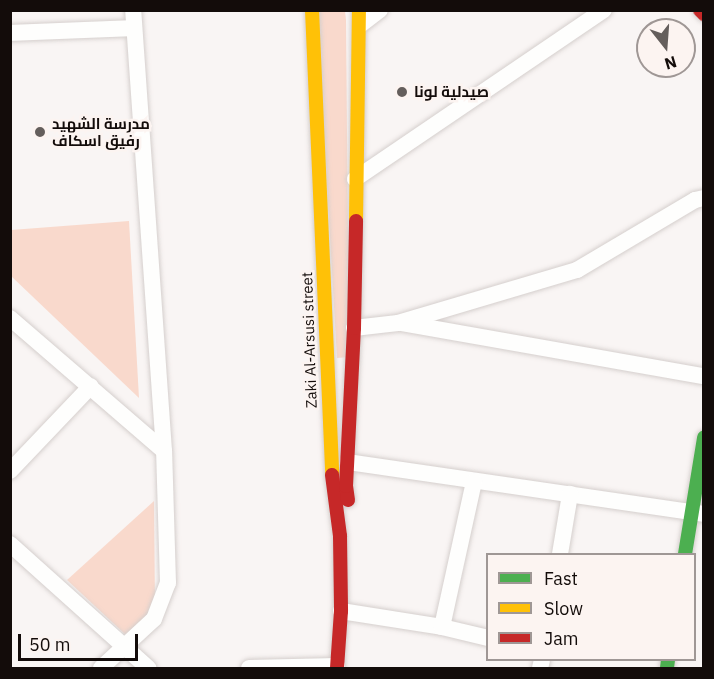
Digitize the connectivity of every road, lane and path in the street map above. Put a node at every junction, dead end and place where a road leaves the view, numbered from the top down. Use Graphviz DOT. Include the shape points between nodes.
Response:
graph roads {
  1 [pos="312,10"];
  2 [pos="380,10"];
  3 [pos="604,10"];
  4 [pos="700,10"];
  5 [pos="704,14"];
  6 [pos="359,18"];
  7 [pos="134,19"];
  8 [pos="10,33"];
  9 [pos="355,179"];
  10 [pos="704,198"];
  11 [pos="398,323"];
  12 [pos="13,326"];
  13 [pos="354,328"];
  14 [pos="704,376"];
  15 [pos="91,386"];
  16 [pos="704,438"];
  17 [pos="164,451"];
  18 [pos="348,462"];
  19 [pos="10,471"];
  20 [pos="474,481"];
  21 [pos="570,494"];
  22 [pos="698,513"];
  23 [pos="340,536"];
  24 [pos="10,544"];
  25 [pos="560,553"];
  26 [pos="686,553"];
  27 [pos="341,611"];
  28 [pos="442,627"];
  29 [pos="486,638"];
  30 [pos="124,645"];
  31 [pos="337,667"];
  32 [pos="101,669"];
  33 [pos="148,669"];
  34 [pos="249,669"];
  1 -- 23 [label="street, Zaki Al-Arsusi street" via="331,465"];
  2 -- 6 [label="street"];
  3 -- 9 [label="street"];
  4 -- 5 [label="street"];
  6 -- 9 [label="street"];
  7 -- 8 [label="street"];
  7 -- 17 [label="street"];
  9 -- 13 [label="street"];
  10 -- 11 [label="street" via="694,200 577,270"];
  11 -- 13 [label="street"];
  11 -- 14 [label="street"];
  12 -- 15 [label="street"];
  13 -- 18 [label="street"];
  15 -- 17 [label="street"];
  15 -- 19 [label="street"];
  16 -- 22 [label="street"];
  17 -- 30 [label="street" via="168,583 154,620"];
  18 -- 20 [label="street"];
  18 -- 23 [label="street" via="349,502"];
  20 -- 21 [label="street"];
  20 -- 28 [label="street"];
  21 -- 22 [label="street"];
  21 -- 25 [label="street"];
  22 -- 26 [label="street"];
  23 -- 27 [label="street, Zaki Al-Arsusi street"];
  24 -- 30 [label="street"];
  27 -- 28 [label="street"];
  27 -- 31 [label="street, Zaki Al-Arsusi street"];
  28 -- 29 [label="street"];
  30 -- 32 [label="street"];
  30 -- 33 [label="street"];
  31 -- 34 [label="street"];
}
